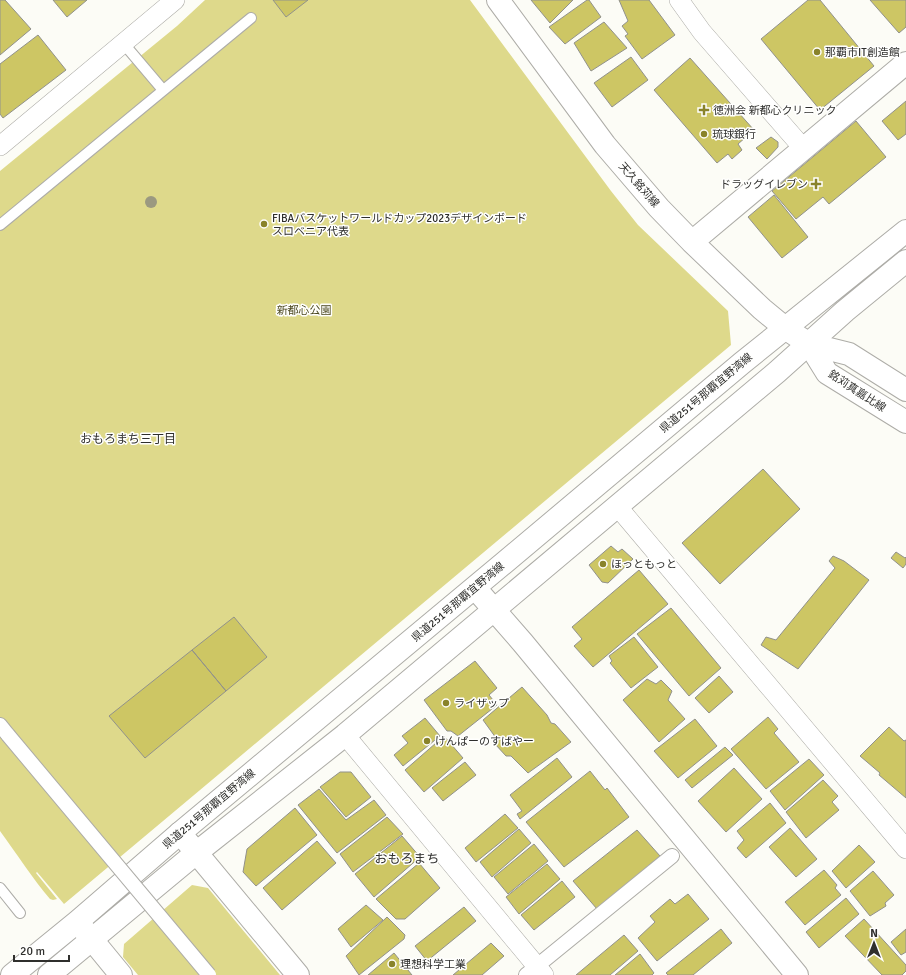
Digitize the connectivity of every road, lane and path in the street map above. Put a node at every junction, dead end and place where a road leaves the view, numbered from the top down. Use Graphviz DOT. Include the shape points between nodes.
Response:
graph roads {
  1 [pos="175,0"];
  2 [pos="498,0"];
  3 [pos="679,0"];
  4 [pos="251,18"];
  5 [pos="124,44"];
  6 [pos="906,63"];
  7 [pos="163,90"];
  8 [pos="0,146"];
  9 [pos="803,148"];
  10 [pos="0,225"];
  11 [pos="906,231"];
  12 [pos="692,242"];
  13 [pos="906,261"];
  14 [pos="786,328"];
  15 [pos="809,344"];
  16 [pos="906,390"];
  17 [pos="906,422"];
  18 [pos="617,506"];
  19 [pos="475,588"];
  20 [pos="493,610"];
  21 [pos="4,730"];
  22 [pos="345,735"];
  23 [pos="180,833"];
  24 [pos="906,849"];
  25 [pos="196,853"];
  26 [pos="672,856"];
  27 [pos="0,888"];
  28 [pos="20,913"];
  29 [pos="77,922"];
  30 [pos="91,939"];
  31 [pos="536,972"];
  32 [pos="12,975"];
  33 [pos="49,975"];
  34 [pos="121,975"];
  35 [pos="209,975"];
  36 [pos="298,975"];
  37 [pos="797,975"];
  1 -- 5 [label="street"];
  2 -- 12 [label="main road, 天久銘苅線" via="605,145"];
  3 -- 9 [label="street" via="702,32"];
  4 -- 7 [label="lane"];
  5 -- 7 [label="lane"];
  5 -- 8 [label="street"];
  6 -- 9 [label="main road"];
  7 -- 10 [label="lane"];
  9 -- 12 [label="main road"];
  11 -- 14 [label="main road, 県道251号那覇宜野湾線"];
  12 -- 14 [label="main road, 天久銘苅線" via="762,309"];
  13 -- 15 [label="main road"];
  14 -- 15 [label="main road, 天久銘苅線"];
  14 -- 19 [label="main road, 県道251号那覇宜野湾線"];
  15 -- 16 [label="main road" via="849,354"];
  15 -- 17 [label="main road, 銘苅真嘉比線" via="827,373"];
  15 -- 18 [label="main road"];
  18 -- 20 [label="main road"];
  18 -- 24 [label="street"];
  19 -- 20 [label="main road"];
  19 -- 23 [label="main road, 県道251号那覇宜野湾線"];
  20 -- 22 [label="main road"];
  20 -- 37 [label="main road"];
  21 -- 35 [label="street, bridge"];
  22 -- 25 [label="main road"];
  22 -- 31 [label="street"];
  23 -- 25 [label="main road"];
  23 -- 29 [label="main road, 県道251号那覇宜野湾線"];
  25 -- 30 [label="main road"];
  25 -- 36 [label="main road"];
  26 -- 31 [label="street"];
  27 -- 28 [label="lane"];
  29 -- 30 [label="main road"];
  29 -- 32 [label="main road, 県道251号那覇宜野湾線"];
  30 -- 33 [label="main road"];
  30 -- 34 [label="main road"];
}
